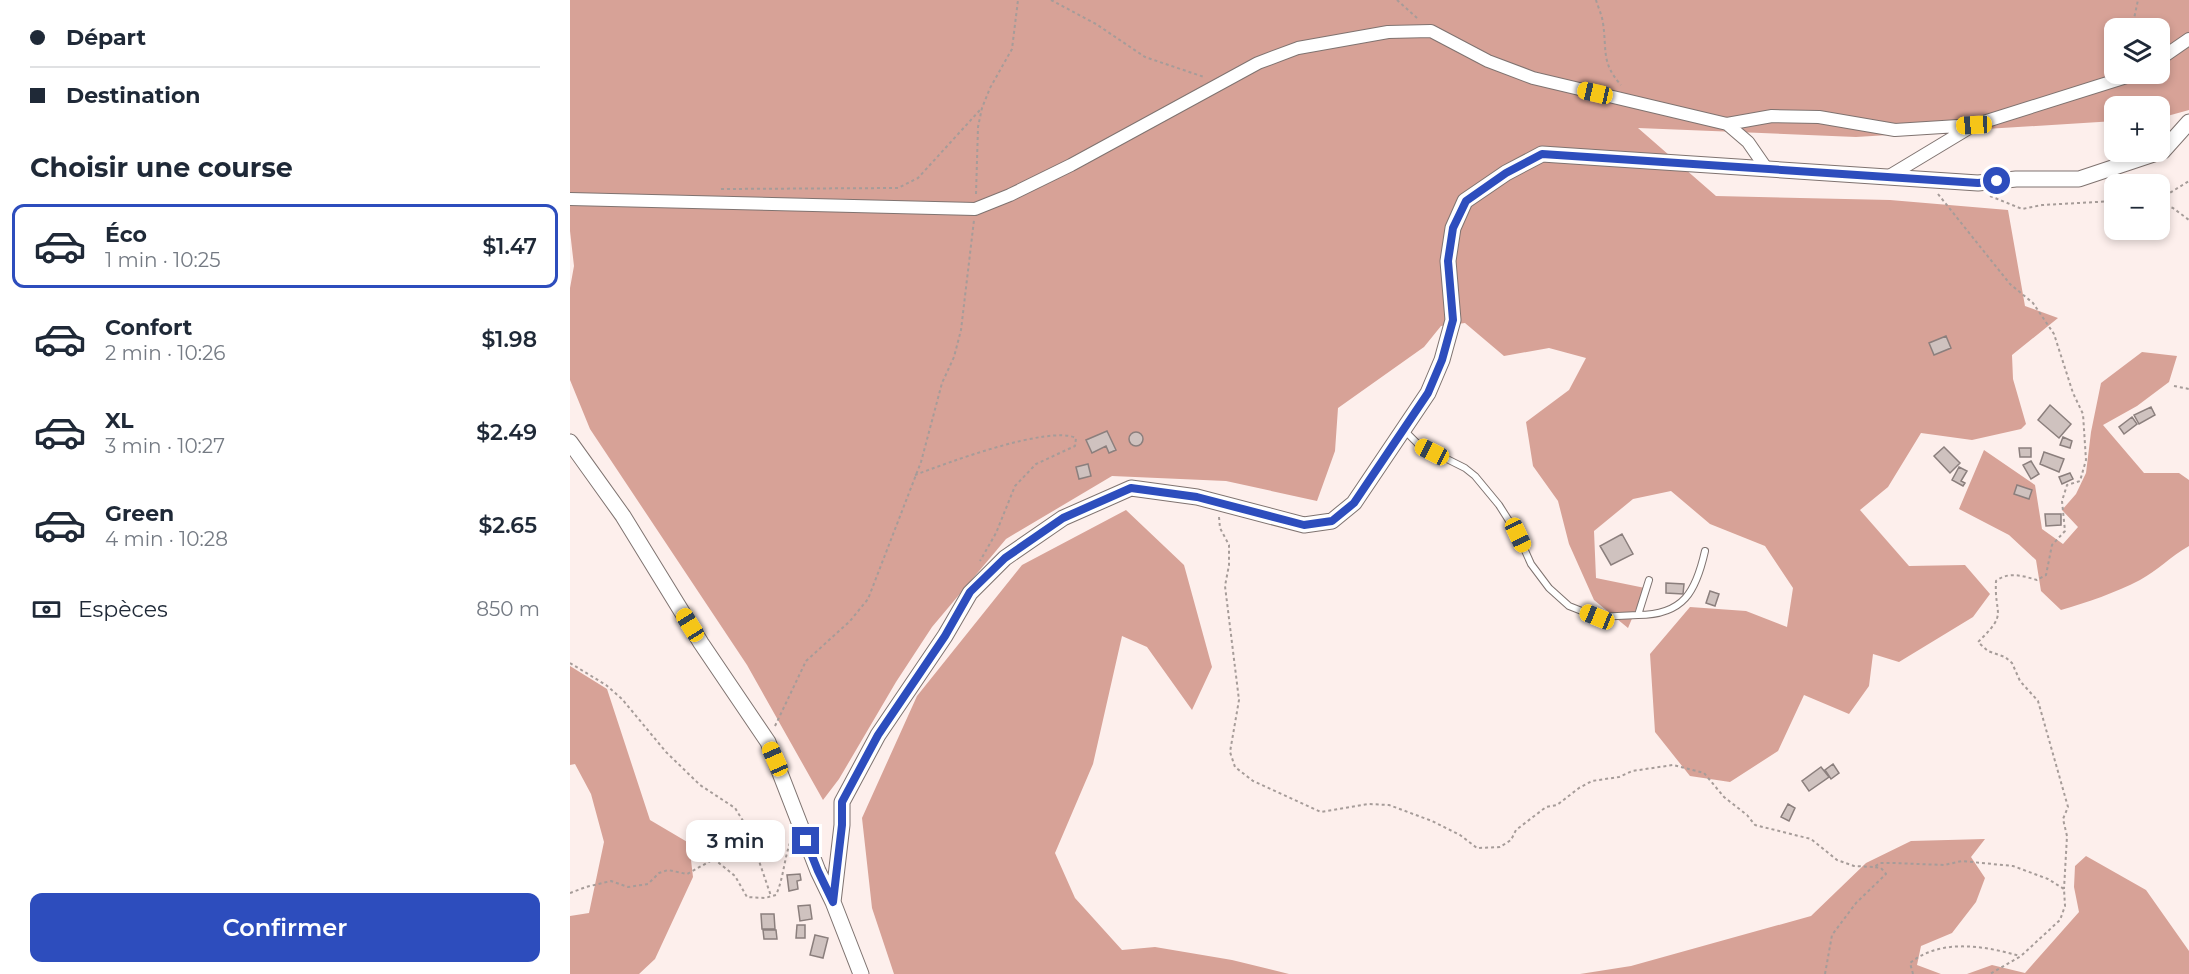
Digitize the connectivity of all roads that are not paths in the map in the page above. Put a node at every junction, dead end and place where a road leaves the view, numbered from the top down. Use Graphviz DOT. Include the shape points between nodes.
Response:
graph roads {
  1 [pos="2189,39"];
  2 [pos="2170,52"];
  3 [pos="2104,84"];
  4 [pos="2189,122"];
  5 [pos="1726,124"];
  6 [pos="1974,125"];
  7 [pos="1766,168"];
  8 [pos="1886,178"];
  9 [pos="570,199"];
  10 [pos="1403,429"];
  11 [pos="570,442"];
  12 [pos="1705,551"];
  13 [pos="1649,580"];
  14 [pos="1638,615"];
  15 [pos="833,902"];
  16 [pos="861,974"];
  1 -- 2 [label="street"];
  3 -- 6 [label="street"];
  4 -- 8 [label="street" via="2163,151 2079,179 1978,183"];
  5 -- 6 [label="street" via="1772,116 1819,117 1895,130"];
  5 -- 7 [label="street" via="1748,142"];
  5 -- 9 [label="street" via="1533,78 1488,62 1431,31 1388,32 1298,48 1258,63 1071,165 975,209"];
  6 -- 8 [label="street"];
  7 -- 8 [label="street"];
  7 -- 10 [label="street" via="1542,154 1466,201 1453,228 1448,261 1453,320 1442,360 1428,393"];
  10 -- 14 [label="lane" via="1419,445 1475,476 1512,525 1531,564 1569,606 1597,617"];
  10 -- 15 [label="street" via="1354,503 1332,521 1304,525 1197,497 1131,488 1063,518 1005,558 970,592 878,735 842,802"];
  11 -- 15 [label="street" via="623,516 768,742"];
  12 -- 14 [label="lane" via="1700,575 1688,598 1660,615"];
  13 -- 14 [label="lane"];
  15 -- 16 [label="street"];
}
